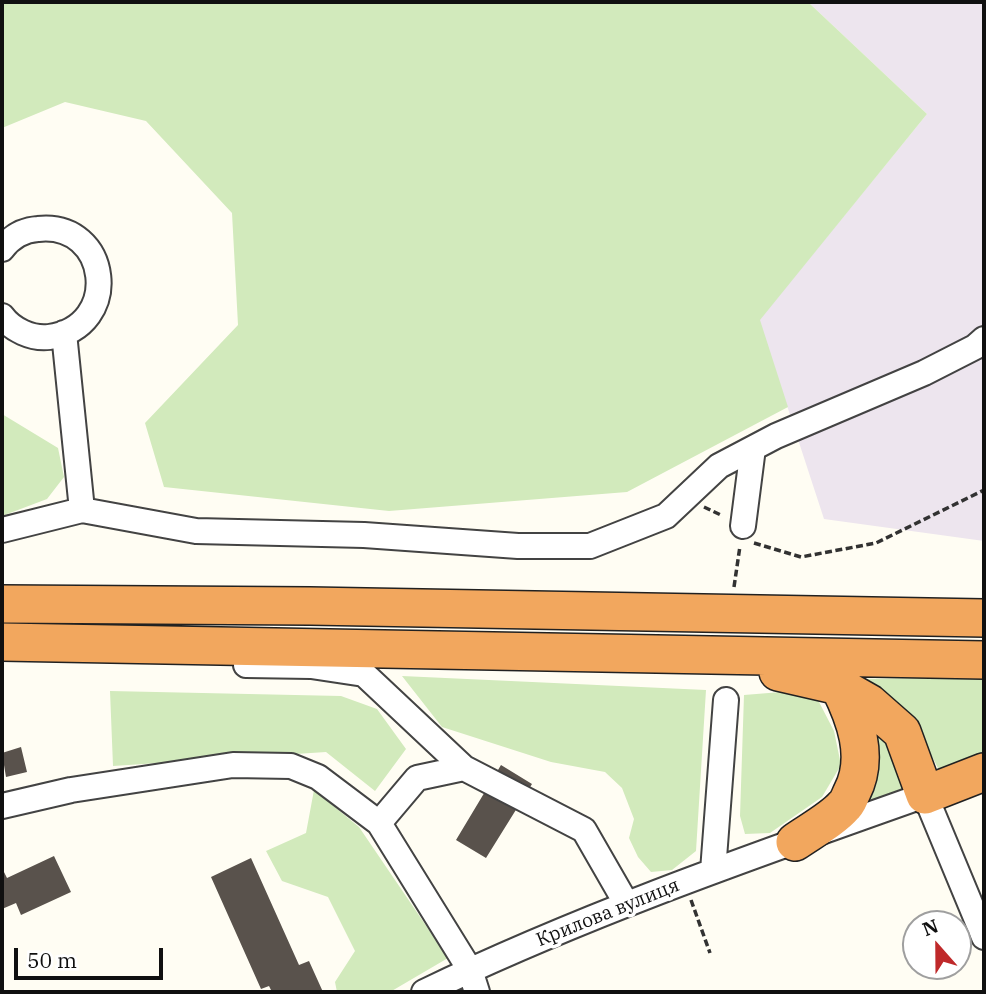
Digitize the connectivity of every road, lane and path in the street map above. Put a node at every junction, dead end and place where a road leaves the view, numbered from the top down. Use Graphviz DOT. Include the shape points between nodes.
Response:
graph roads {
  1 [pos="2,249"];
  2 [pos="2,316"];
  3 [pos="64,333"];
  4 [pos="984,339"];
  5 [pos="753,448"];
  6 [pos="984,490"];
  7 [pos="684,499"];
  8 [pos="82,510"];
  9 [pos="743,526"];
  10 [pos="2,530"];
  11 [pos="733,587"];
  12 [pos="2,604"];
  13 [pos="984,618"];
  14 [pos="2,642"];
  15 [pos="102,643"];
  16 [pos="573,652"];
  17 [pos="984,660"];
  18 [pos="839,686"];
  19 [pos="726,700"];
  20 [pos="464,768"];
  21 [pos="984,772"];
  22 [pos="925,795"];
  23 [pos="2,806"];
  24 [pos="379,823"];
  25 [pos="794,842"];
  26 [pos="713,871"];
  27 [pos="684,882"];
  28 [pos="625,903"];
  29 [pos="982,925"];
  30 [pos="710,953"];
  31 [pos="474,981"];
  32 [pos="424,992"];
  1 -- 3 [label="street" via="18,234 46,228 73,235 89,250 98,269 98,298 83,322"];
  2 -- 3 [label="street" via="16,330 30,335"];
  3 -- 8 [label="street"];
  4 -- 5 [label="street" via="924,373"];
  5 -- 7 [label="street" via="719,466"];
  5 -- 9 [label="street"];
  6 -- 9 [label="path" via="876,542 801,557 756,545"];
  7 -- 8 [label="street" via="666,516 590,546 518,547 364,535 196,531"];
  7 -- 9 [label="path"];
  8 -- 10 [label="street"];
  9 -- 11 [label="path"];
  12 -- 13 [label="highway"];
  14 -- 15 [label="highway"];
  15 -- 16 [label="highway"];
  15 -- 20 [label="street" via="156,663 311,666 364,674"];
  16 -- 17 [label="highway"];
  16 -- 18 [label="highway" via="639,667 784,673"];
  18 -- 22 [label="highway" via="869,703 902,732"];
  18 -- 25 [label="highway" via="859,736 856,785 845,806"];
  19 -- 26 [label="street"];
  20 -- 24 [label="street" via="417,778"];
  20 -- 28 [label="street" via="584,831"];
  21 -- 22 [label="highway"];
  22 -- 25 [label="street, Крилова вулиця"];
  22 -- 29 [label="street"];
  23 -- 24 [label="street" via="71,790 233,765 291,766 318,777"];
  24 -- 31 [label="street"];
  25 -- 26 [label="street, Крилова вулиця"];
  26 -- 27 [label="street, Крилова вулиця"];
  27 -- 28 [label="street, Крилова вулиця"];
  27 -- 30 [label="path"];
  28 -- 31 [label="street, Крилова вулиця"];
  31 -- 32 [label="street, Крилова вулиця"];
}
